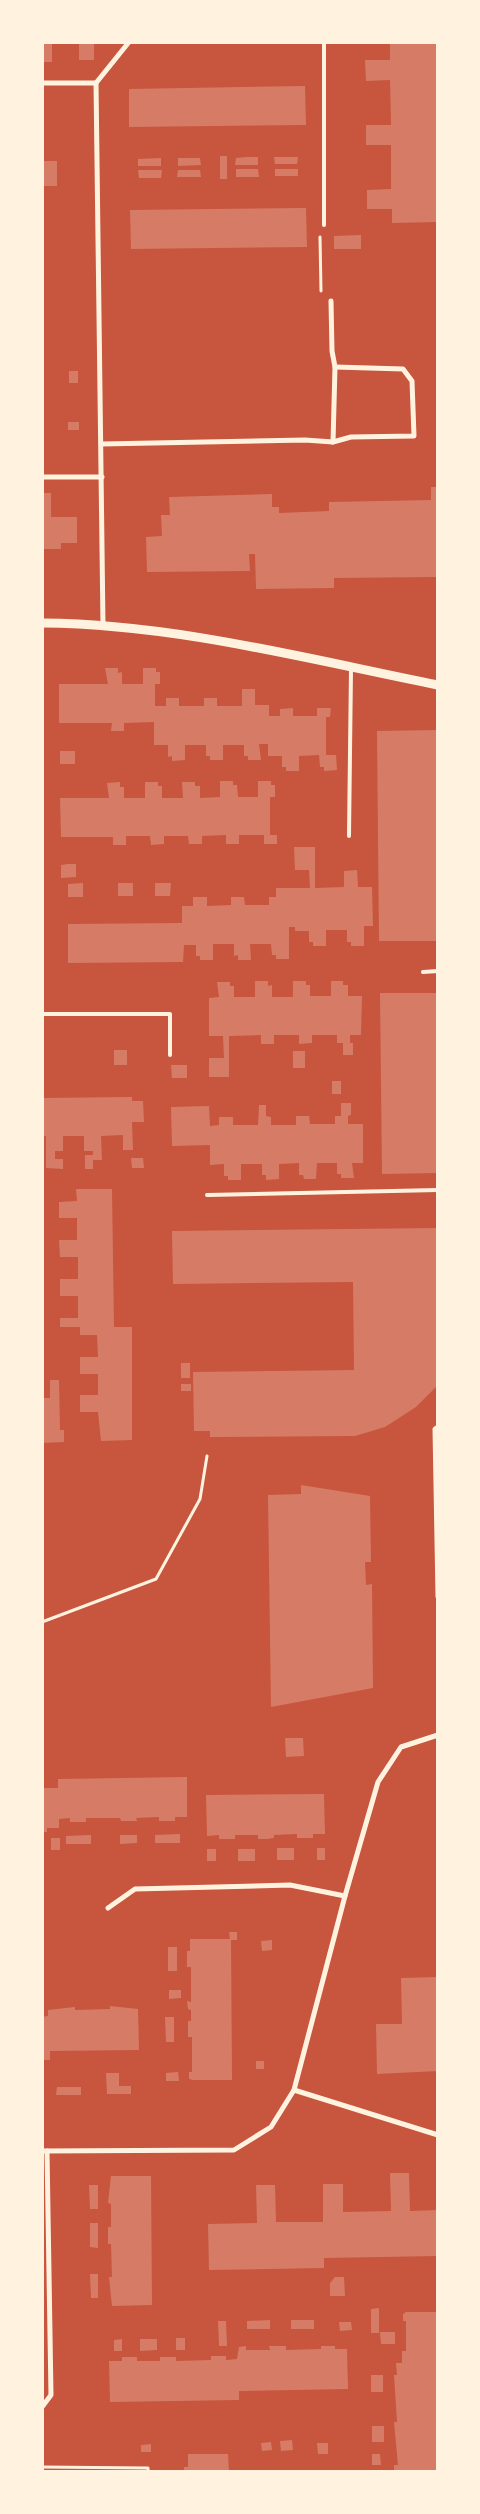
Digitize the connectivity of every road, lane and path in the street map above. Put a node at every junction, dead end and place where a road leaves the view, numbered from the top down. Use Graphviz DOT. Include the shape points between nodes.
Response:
graph roads {
  1 [pos="129,42"];
  2 [pos="324,42"];
  3 [pos="42,83"];
  4 [pos="96,83"];
  5 [pos="324,225"];
  6 [pos="331,301"];
  7 [pos="335,367"];
  8 [pos="333,442"];
  9 [pos="102,444"];
  10 [pos="42,477"];
  11 [pos="102,477"];
  12 [pos="42,623"];
  13 [pos="103,625"];
  14 [pos="351,668"];
  15 [pos="438,685"];
  16 [pos="350,836"];
  17 [pos="438,971"];
  18 [pos="423,972"];
  19 [pos="42,1014"];
  20 [pos="170,1055"];
  21 [pos="438,1190"];
  22 [pos="207,1196"];
  23 [pos="438,1427"];
  24 [pos="207,1456"];
  25 [pos="438,1597"];
  26 [pos="42,1622"];
  27 [pos="438,1735"];
  28 [pos="344,1896"];
  29 [pos="108,1908"];
  30 [pos="294,2090"];
  31 [pos="438,2135"];
  32 [pos="45,2151"];
  33 [pos="42,2407"];
  34 [pos="42,2467"];
  35 [pos="148,2472"];
  1 -- 4 [label="street"];
  2 -- 5 [label="lane"];
  3 -- 4 [label="street"];
  4 -- 9 [label="street"];
  5 -- 6 [label="path" via="320,229 321,294"];
  6 -- 7 [label="street"];
  7 -- 8 [label="street"];
  7 -- 8 [label="street" via="403,369 412,381 414,436 351,437"];
  8 -- 9 [label="street"];
  9 -- 11 [label="street"];
  10 -- 11 [label="street"];
  11 -- 13 [label="street"];
  12 -- 13 [label="street"];
  13 -- 14 [label="street" via="190,635"];
  14 -- 15 [label="street"];
  14 -- 16 [label="lane"];
  17 -- 18 [label="lane"];
  19 -- 20 [label="lane" via="170,1014"];
  21 -- 22 [label="lane"];
  23 -- 25 [label="street" via="435,1429"];
  24 -- 26 [label="path" via="200,1499 156,1579"];
  27 -- 28 [label="street" via="401,1747 378,1782"];
  28 -- 29 [label="street" via="290,1885 135,1889"];
  28 -- 30 [label="street"];
  30 -- 31 [label="street"];
  30 -- 32 [label="street" via="271,2127 234,2150"];
  32 -- 33 [label="street" via="51,2395"];
  34 -- 35 [label="path" via="148,2468"];
}
